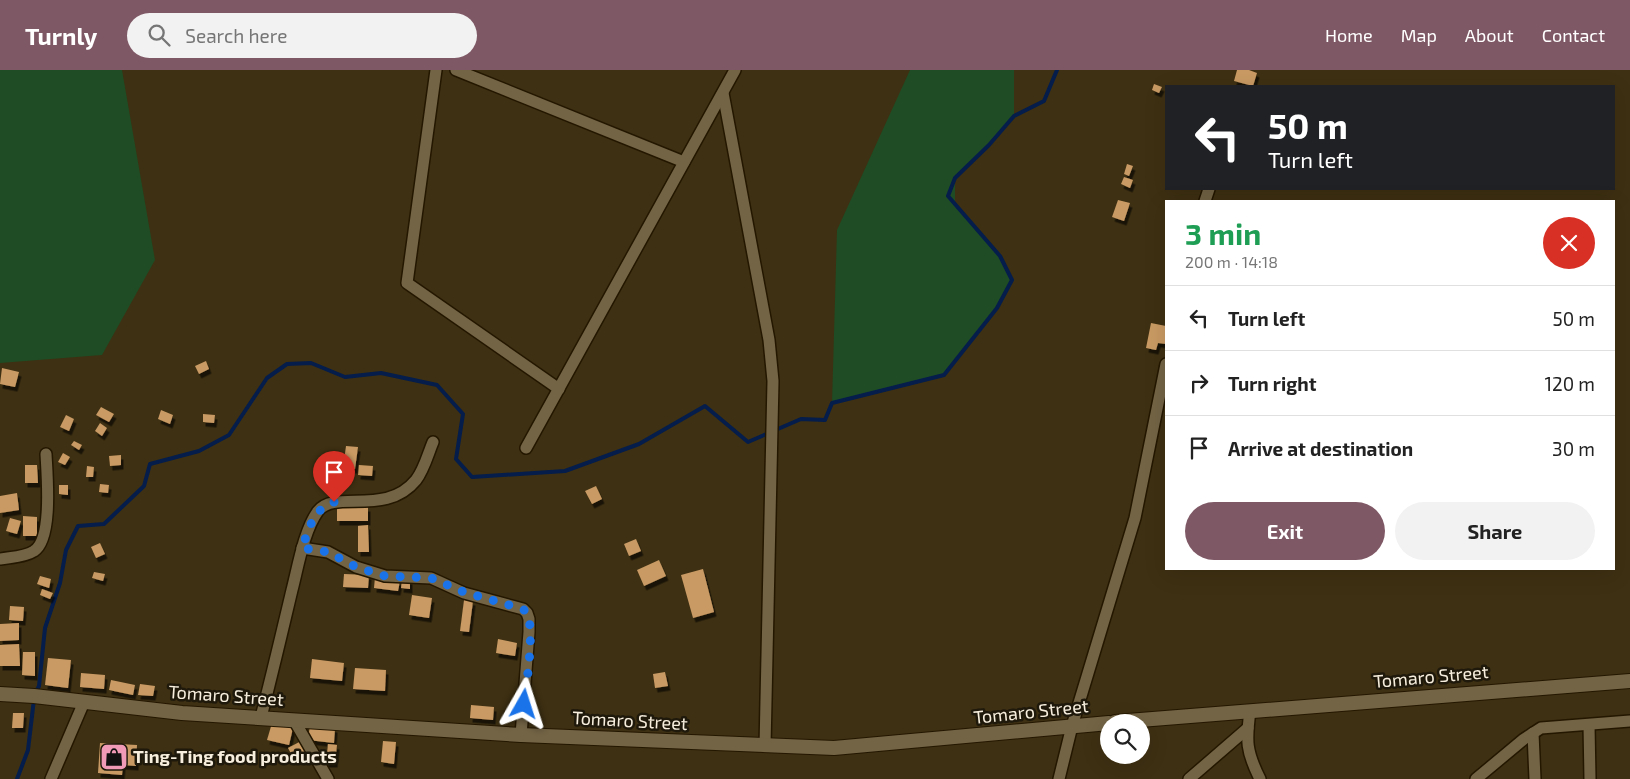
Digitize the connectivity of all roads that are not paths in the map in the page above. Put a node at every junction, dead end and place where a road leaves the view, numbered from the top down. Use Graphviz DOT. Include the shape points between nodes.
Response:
graph roads {
  1 [pos="436,70"];
  2 [pos="456,70"];
  3 [pos="735,70"];
  4 [pos="723,93"];
  5 [pos="684,162"];
  6 [pos="1165,369"];
  7 [pos="559,389"];
  8 [pos="432,442"];
  9 [pos="526,448"];
  10 [pos="46,454"];
  11 [pos="302,548"];
  12 [pos="0,559"];
  13 [pos="1630,681"];
  14 [pos="0,694"];
  15 [pos="84,702"];
  16 [pos="1250,711"];
  17 [pos="261,717"];
  18 [pos="1150,719"];
  19 [pos="294,720"];
  20 [pos="1630,721"];
  21 [pos="1100,724"];
  22 [pos="1589,725"];
  23 [pos="1072,726"];
  24 [pos="1248,728"];
  25 [pos="1533,733"];
  26 [pos="521,735"];
  27 [pos="765,746"];
  28 [pos="1194,777"];
  29 [pos="51,779"];
  30 [pos="328,779"];
  31 [pos="1059,779"];
  32 [pos="1260,779"];
  33 [pos="1476,779"];
  34 [pos="1535,779"];
  35 [pos="1590,779"];
  1 -- 7 [label="street" via="407,283"];
  2 -- 5 [label="street"];
  3 -- 4 [label="street"];
  4 -- 5 [label="street"];
  4 -- 27 [label="street" via="769,340 773,381"];
  5 -- 7 [label="street"];
  6 -- 23 [label="street" via="1135,518"];
  7 -- 9 [label="street"];
  8 -- 11 [label="street" via="418,479 406,491 391,499 325,505 318,511"];
  10 -- 12 [label="street" via="47,506 42,543 29,554"];
  11 -- 17 [label="street"];
  11 -- 26 [label="street" via="328,552 356,567 385,576 431,578 464,592 523,609 529,619 529,656"];
  13 -- 16 [label="street, Tomaro Street"];
  14 -- 15 [label="street, Tomaro Street"];
  15 -- 17 [label="street, Tomaro Street" via="182,713"];
  15 -- 29 [label="street"];
  16 -- 18 [label="street, Tomaro Street"];
  16 -- 24 [label="street"];
  17 -- 19 [label="street, Tomaro Street"];
  19 -- 26 [label="street, Tomaro Street"];
  19 -- 30 [label="street"];
  20 -- 22 [label="street"];
  21 -- 23 [label="street, Tomaro Street"];
  22 -- 25 [label="street" via="1541,728"];
  22 -- 35 [label="street"];
  23 -- 27 [label="street, Tomaro Street" via="834,748"];
  23 -- 31 [label="street"];
  24 -- 28 [label="street"];
  24 -- 32 [label="street" via="1248,750"];
  25 -- 33 [label="street"];
  25 -- 34 [label="street"];
  26 -- 27 [label="street, Tomaro Street"];
}
